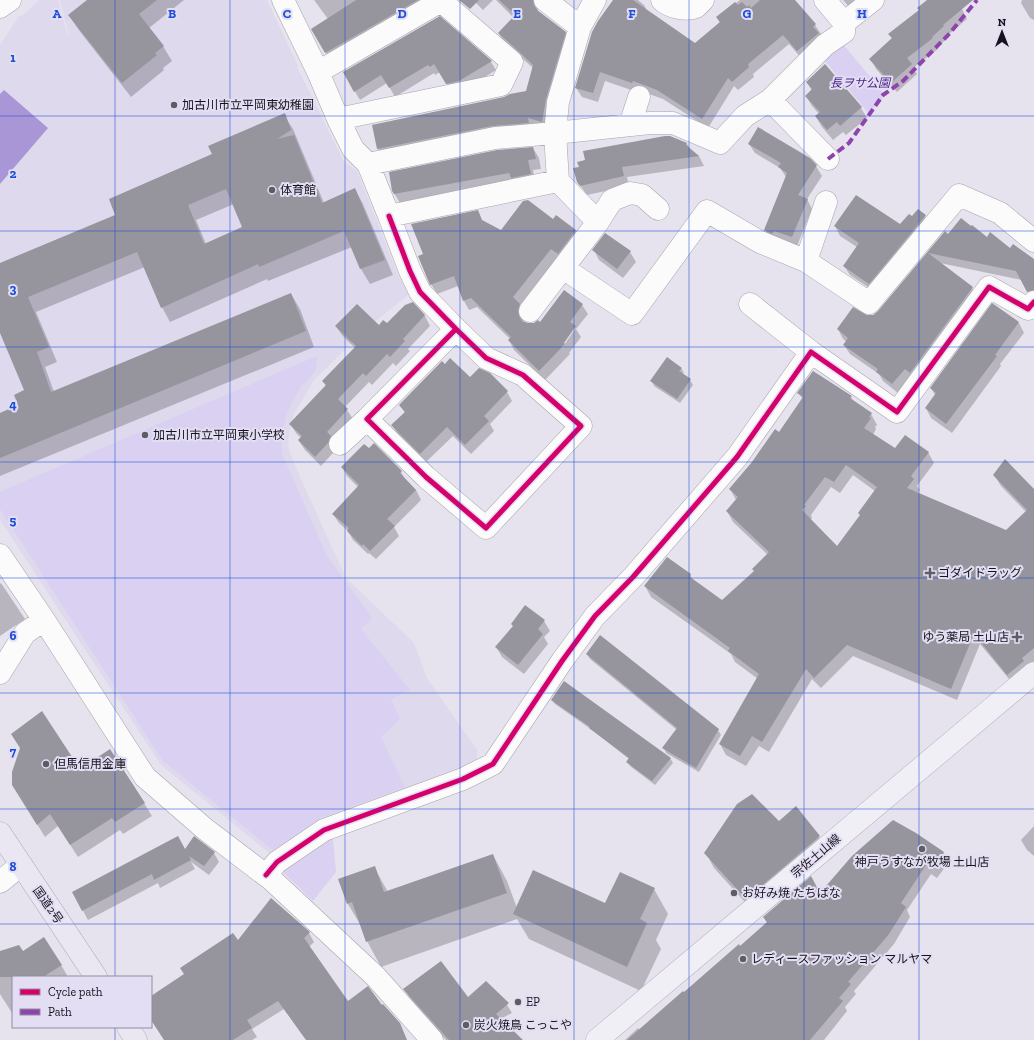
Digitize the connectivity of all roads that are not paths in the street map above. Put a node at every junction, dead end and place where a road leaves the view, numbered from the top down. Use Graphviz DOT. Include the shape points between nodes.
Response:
graph roads {
  1 [pos="10,0"];
  2 [pos="283,0"];
  3 [pos="545,0"];
  4 [pos="595,0"];
  5 [pos="662,0"];
  6 [pos="703,0"];
  7 [pos="825,0"];
  8 [pos="873,0"];
  9 [pos="0,7"];
  10 [pos="844,23"];
  11 [pos="580,27"];
  12 [pos="318,72"];
  13 [pos="638,97"];
  14 [pos="770,100"];
  15 [pos="338,119"];
  16 [pos="630,125"];
  17 [pos="555,133"];
  18 [pos="828,159"];
  19 [pos="368,164"];
  20 [pos="558,181"];
  21 [pos="826,202"];
  22 [pos="658,209"];
  23 [pos="389,216"];
  24 [pos="598,222"];
  25 [pos="1034,241"];
  26 [pos="806,261"];
  27 [pos="563,268"];
  28 [pos="1034,302"];
  29 [pos="750,304"];
  30 [pos="530,311"];
  31 [pos="456,329"];
  32 [pos="812,352"];
  33 [pos="367,419"];
  34 [pos="340,444"];
  35 [pos="0,556"];
  36 [pos="44,620"];
  37 [pos="0,673"];
  38 [pos="1034,673"];
  39 [pos="0,833"];
  40 [pos="21,865"];
  41 [pos="266,875"];
  42 [pos="0,882"];
  43 [pos="95,976"];
  44 [pos="129,1028"];
  45 [pos="136,1040"];
  46 [pos="432,1040"];
  47 [pos="597,1040"];
  1 -- 9 [label="street"];
  2 -- 12 [label="street"];
  3 -- 11 [label="street"];
  4 -- 11 [label="street"];
  5 -- 6 [label="street" via="665,4 678,8 695,7"];
  7 -- 10 [label="street"];
  8 -- 10 [label="street"];
  10 -- 14 [label="street" via="844,32 825,45"];
  11 -- 17 [label="street" via="558,102"];
  12 -- 15 [label="street"];
  12 -- 15 [label="street" via="442,1 512,62 501,85"];
  13 -- 16 [label="street"];
  14 -- 16 [label="street" via="745,116 720,142 673,123"];
  14 -- 18 [label="street"];
  15 -- 19 [label="street" via="353,149"];
  16 -- 17 [label="street"];
  17 -- 19 [label="street" via="495,138"];
  17 -- 20 [label="street"];
  19 -- 23 [label="street"];
  20 -- 23 [label="street"];
  20 -- 24 [label="street"];
  21 -- 26 [label="street"];
  22 -- 24 [label="street" via="642,196 630,193 612,200"];
  23 -- 31 [label="street" via="420,292"];
  24 -- 27 [label="street"];
  25 -- 26 [label="street" via="1000,213 959,195 869,303"];
  26 -- 27 [label="street" via="760,242 707,211 632,314"];
  27 -- 30 [label="street"];
  28 -- 32 [label="street" via="1028,309 989,287 897,412"];
  29 -- 32 [label="street"];
  31 -- 33 [label="street"];
  31 -- 33 [label="street" via="486,358 523,375 581,426 486,528 426,477"];
  32 -- 41 [label="street" via="737,457 596,616 562,661 493,764 463,779 324,830 277,862"];
  33 -- 34 [label="street"];
  35 -- 36 [label="street"];
  36 -- 37 [label="street" via="24,633"];
  36 -- 41 [label="street" via="145,777 205,829"];
  38 -- 47 [label="main road, 宗佐土山線"];
  39 -- 40 [label="highway, 国道2号"];
  40 -- 42 [label="street"];
  40 -- 43 [label="highway, 国道2号"];
  41 -- 46 [label="street" via="371,972"];
  44 -- 45 [label="highway"];
}
